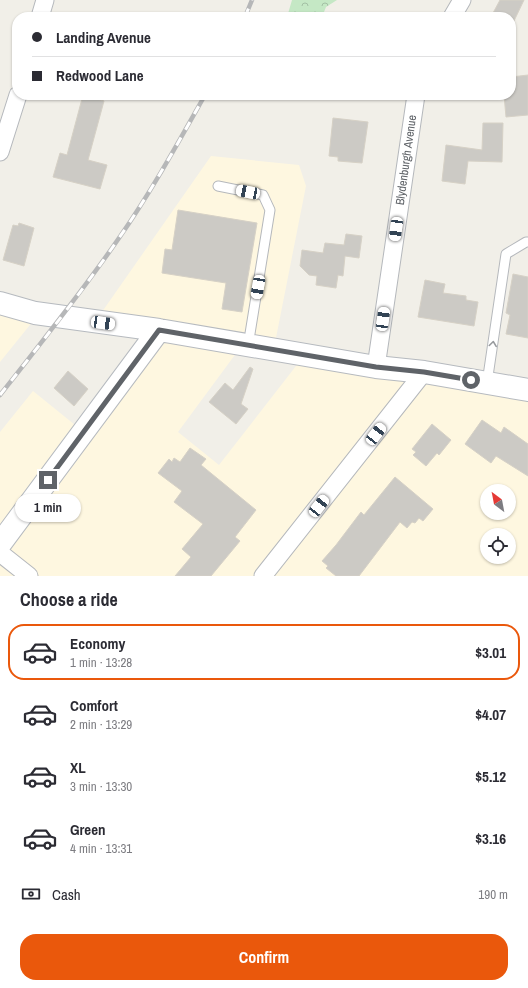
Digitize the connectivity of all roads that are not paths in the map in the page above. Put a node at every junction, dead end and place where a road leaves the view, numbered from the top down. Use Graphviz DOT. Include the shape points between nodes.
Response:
graph roads {
  1 [pos="45,0"];
  2 [pos="462,0"];
  3 [pos="41,12"];
  4 [pos="455,12"];
  5 [pos="16,100"];
  6 [pos="415,100"];
  7 [pos="0,152"];
  8 [pos="218,186"];
  9 [pos="528,242"];
  10 [pos="0,303"];
  11 [pos="159,330"];
  12 [pos="248,346"];
  13 [pos="376,367"];
  14 [pos="424,372"];
  15 [pos="487,383"];
  16 [pos="528,390"];
  17 [pos="0,544"];
  18 [pos="0,553"];
  19 [pos="29,576"];
  20 [pos="263,576"];
  1 -- 3 [label="street"];
  2 -- 4 [label="street"];
  5 -- 7 [label="street"];
  6 -- 13 [label="street, Blydenburgh Avenue"];
  8 -- 12 [label="lane" via="263,195 270,210"];
  15 -- 9 [label="lane, one-way" via="506,254"];
  10 -- 11 [label="main road" via="35,313"];
  11 -- 12 [label="main road"];
  11 -- 17 [label="main road"];
  12 -- 13 [label="main road"];
  13 -- 14 [label="main road"];
  14 -- 15 [label="main road"];
  14 -- 20 [label="street"];
  15 -- 16 [label="main road"];
  18 -- 19 [label="street"];
}
